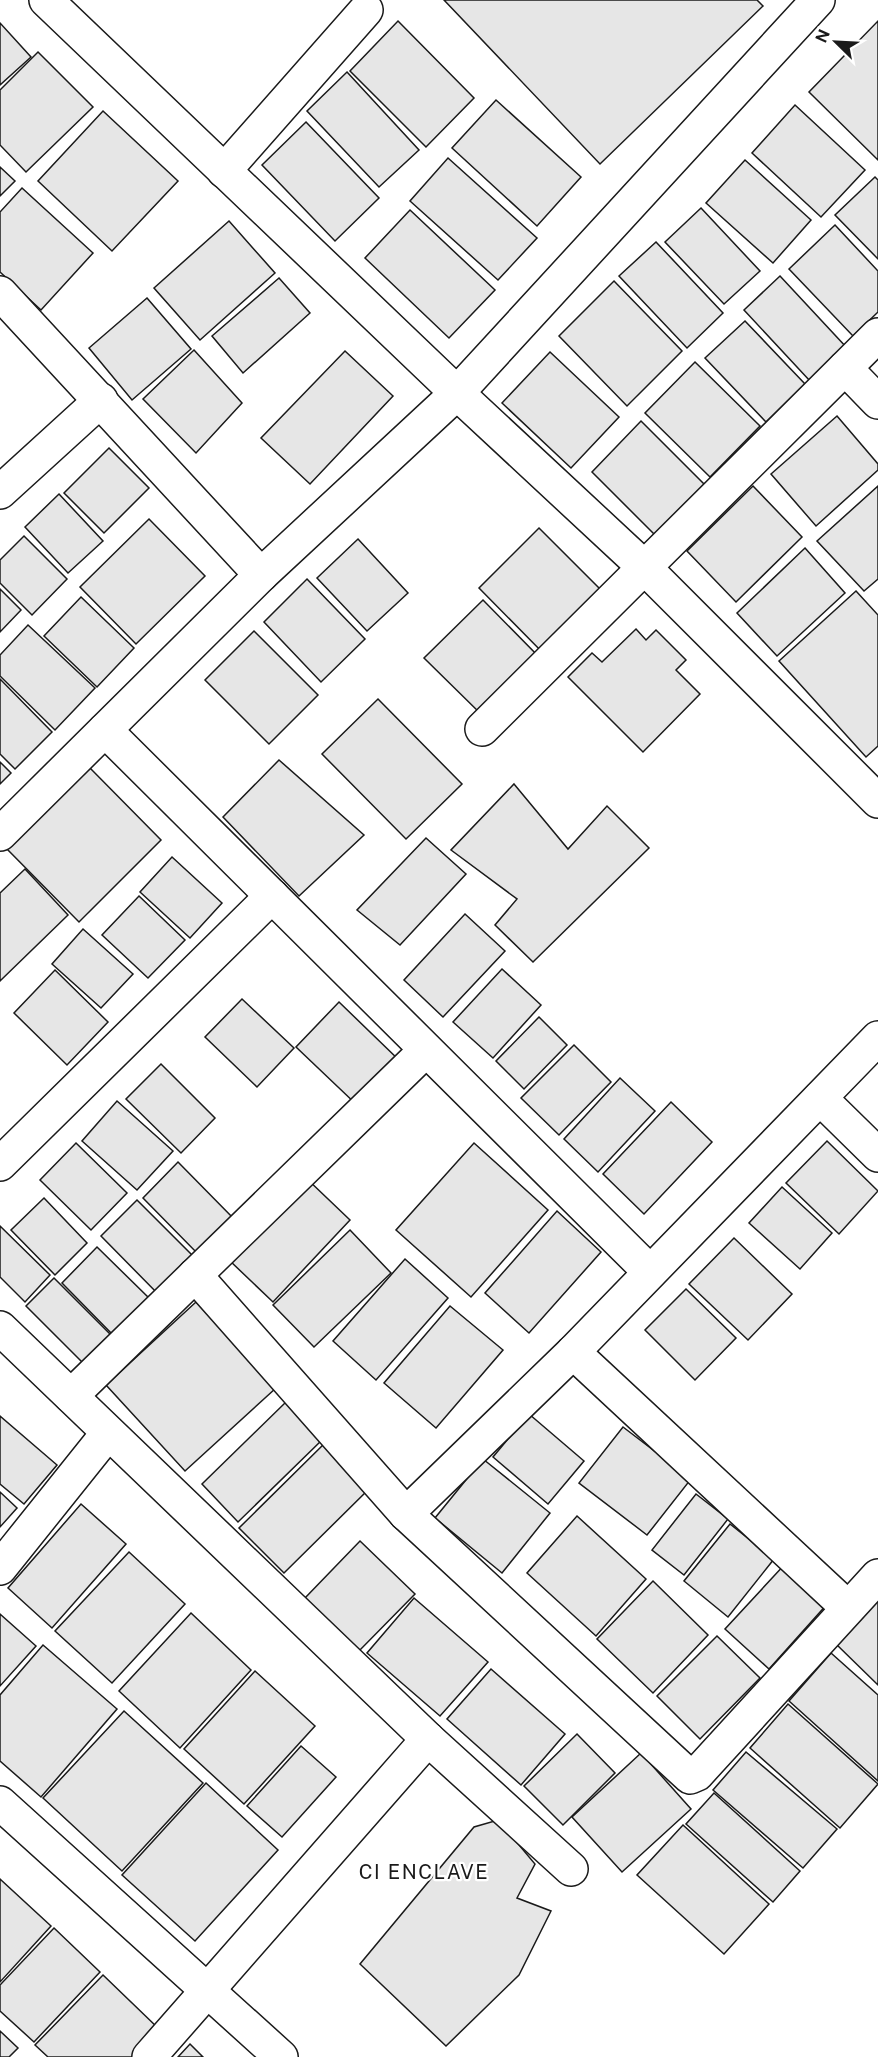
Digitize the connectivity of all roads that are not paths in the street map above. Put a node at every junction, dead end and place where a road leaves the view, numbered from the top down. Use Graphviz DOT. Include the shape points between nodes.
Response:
graph roads {
  1 [pos="46,0"];
  2 [pos="818,0"];
  3 [pos="366,10"];
  4 [pos="224,171"];
  5 [pos="0,293"];
  6 [pos="878,335"];
  7 [pos="845,368"];
  8 [pos="457,393"];
  9 [pos="101,400"];
  10 [pos="878,402"];
  11 [pos="0,492"];
  12 [pos="644,567"];
  13 [pos="261,575"];
  14 [pos="482,729"];
  15 [pos="105,730"];
  16 [pos="878,801"];
  17 [pos="0,834"];
  18 [pos="272,896"];
  19 [pos="878,1038"];
  20 [pos="426,1050"];
  21 [pos="820,1098"];
  22 [pos="878,1155"];
  23 [pos="0,1164"];
  24 [pos="650,1272"];
  25 [pos="195,1275"];
  26 [pos="0,1328"];
  27 [pos="573,1352"];
  28 [pos="71,1396"];
  29 [pos="108,1433"];
  30 [pos="406,1514"];
  31 [pos="0,1568"];
  32 [pos="878,1576"];
  33 [pos="848,1608"];
  34 [pos="428,1739"];
  35 [pos="0,1803"];
  36 [pos="571,1869"];
  37 [pos="208,1990"];
  38 [pos="149,2057"];
  39 [pos="281,2057"];
  1 -- 4 [label="street"];
  2 -- 8 [label="street"];
  3 -- 4 [label="street"];
  4 -- 8 [label="street"];
  5 -- 9 [label="street"];
  6 -- 7 [label="street"];
  7 -- 10 [label="street"];
  7 -- 12 [label="street"];
  8 -- 12 [label="street"];
  8 -- 13 [label="street"];
  9 -- 11 [label="street"];
  9 -- 13 [label="street"];
  12 -- 14 [label="street"];
  12 -- 16 [label="street"];
  13 -- 15 [label="street"];
  15 -- 17 [label="street"];
  15 -- 18 [label="street"];
  18 -- 20 [label="street"];
  18 -- 23 [label="street"];
  19 -- 21 [label="street"];
  20 -- 24 [label="street"];
  20 -- 25 [label="street"];
  21 -- 22 [label="street"];
  21 -- 24 [label="street"];
  24 -- 27 [label="street"];
  25 -- 28 [label="street"];
  25 -- 30 [label="street"];
  26 -- 28 [label="street"];
  27 -- 30 [label="street"];
  27 -- 33 [label="street"];
  28 -- 29 [label="street"];
  29 -- 31 [label="street"];
  29 -- 34 [label="street"];
  30 -- 33 [label="street" via="690,1777 697,1774"];
  32 -- 33 [label="street"];
  34 -- 36 [label="street"];
  34 -- 37 [label="street"];
  35 -- 37 [label="street"];
  37 -- 38 [label="street"];
  37 -- 39 [label="street"];
}
